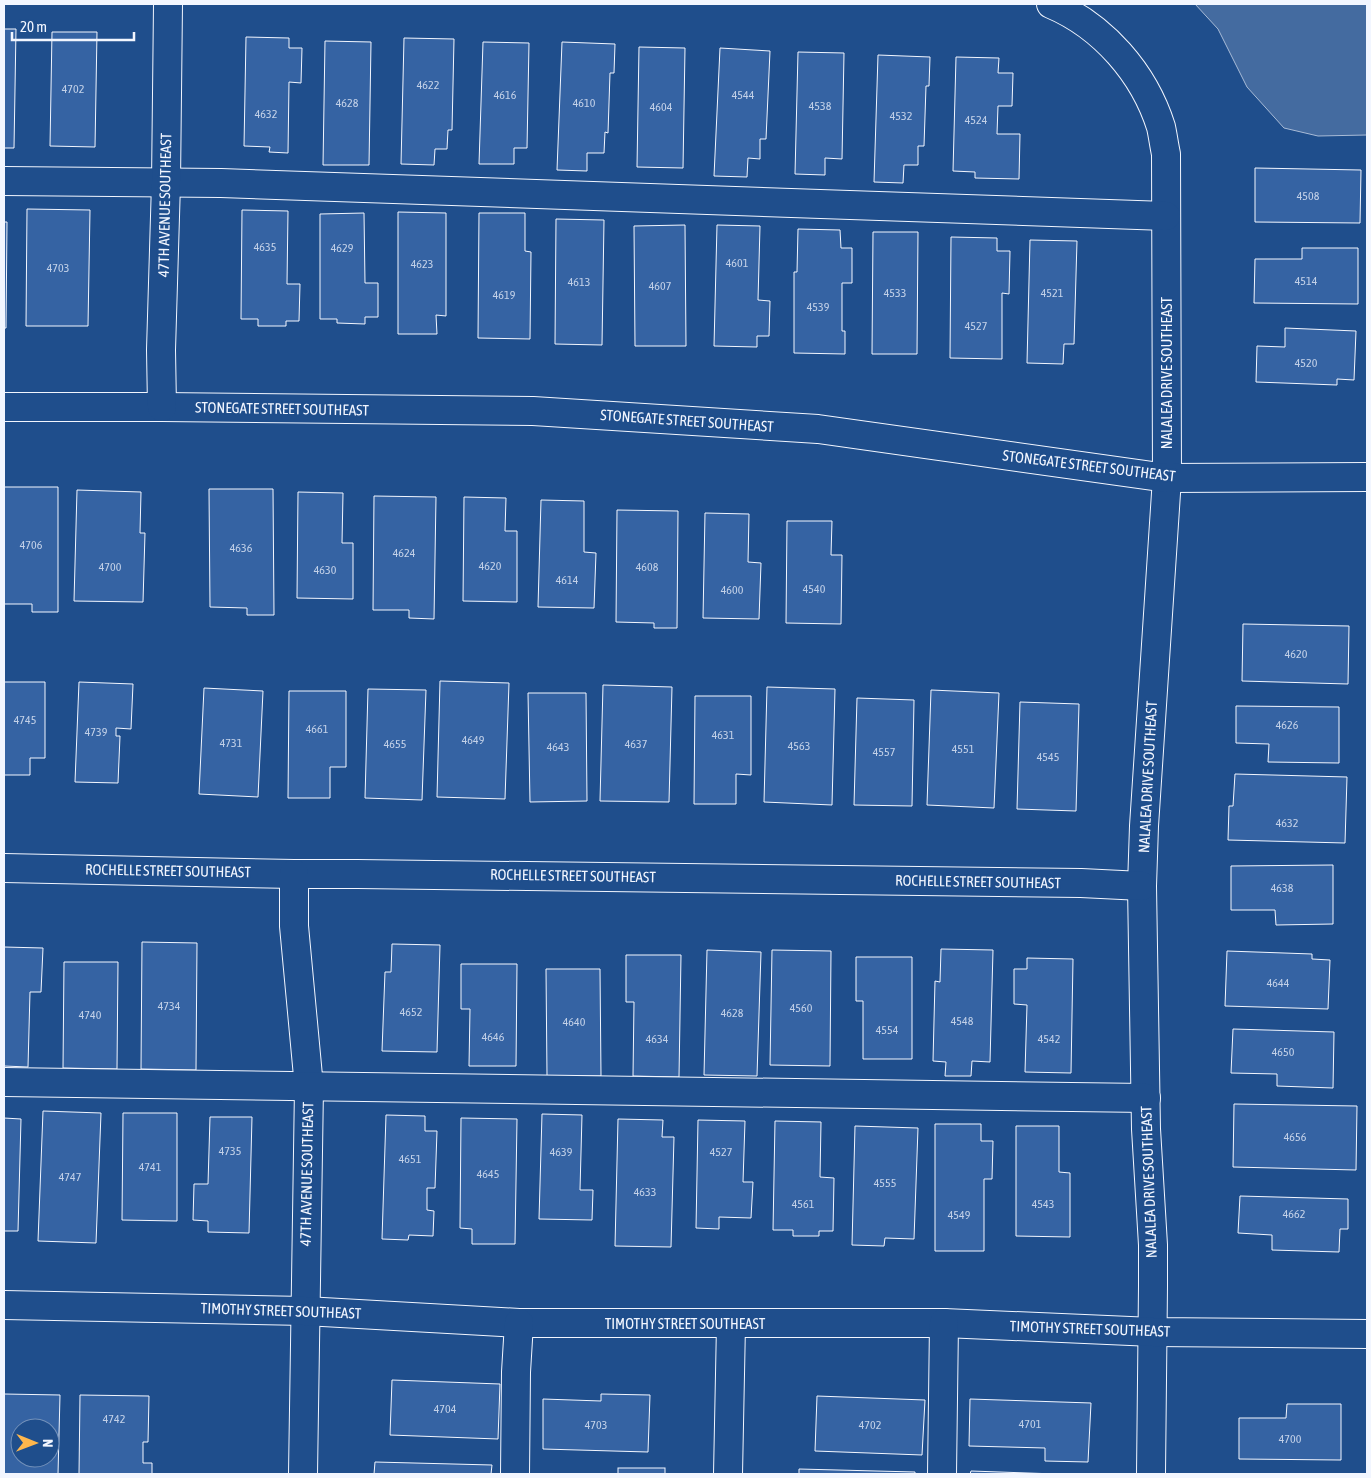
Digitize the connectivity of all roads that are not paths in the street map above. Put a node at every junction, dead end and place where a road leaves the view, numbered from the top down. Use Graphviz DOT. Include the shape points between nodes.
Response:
graph roads {
  1 [pos="168,4"];
  2 [pos="1051,4"];
  3 [pos="4,181"];
  4 [pos="166,183"];
  5 [pos="1166,216"];
  6 [pos="4,407"];
  7 [pos="162,407"];
  8 [pos="1367,477"];
  9 [pos="1167,478"];
  10 [pos="4,868"];
  11 [pos="294,874"];
  12 [pos="1142,886"];
  13 [pos="4,1082"];
  14 [pos="309,1087"];
  15 [pos="1146,1098"];
  16 [pos="4,1305"];
  17 [pos="305,1311"];
  18 [pos="519,1323"];
  19 [pos="944,1323"];
  20 [pos="731,1324"];
  21 [pos="1153,1332"];
  22 [pos="1367,1334"];
  23 [pos="303,1474"];
  24 [pos="515,1474"];
  25 [pos="728,1474"];
  26 [pos="942,1474"];
  27 [pos="1151,1474"];
  1 -- 4 [label="street, 47TH AVENUE SOUTHEAST"];
  2 -- 5 [label="street, NALALEA DRIVE SOUTHEAST" via="1092,27 1116,49 1142,85 1161,128 1166,154"];
  3 -- 4 [label="street"];
  4 -- 5 [label="street"];
  4 -- 7 [label="street, 47TH AVENUE SOUTHEAST"];
  5 -- 9 [label="street, NALALEA DRIVE SOUTHEAST"];
  6 -- 7 [label="street, STONEGATE STREET SOUTHEAST"];
  7 -- 9 [label="street, STONEGATE STREET SOUTHEAST" via="533,411 818,429"];
  8 -- 9 [label="street, STONEGATE STREET SOUTHEAST"];
  9 -- 12 [label="street, NALALEA DRIVE SOUTHEAST"];
  10 -- 11 [label="street, ROCHELLE STREET SOUTHEAST"];
  11 -- 12 [label="street, ROCHELLE STREET SOUTHEAST"];
  11 -- 14 [label="street, 47TH AVENUE SOUTHEAST" via="294,926"];
  12 -- 15 [label="street, NALALEA DRIVE SOUTHEAST"];
  13 -- 14 [label="street"];
  14 -- 15 [label="street"];
  14 -- 17 [label="street, 47TH AVENUE SOUTHEAST"];
  15 -- 21 [label="street, NALALEA DRIVE SOUTHEAST"];
  16 -- 17 [label="street, TIMOTHY STREET SOUTHEAST"];
  17 -- 18 [label="street, TIMOTHY STREET SOUTHEAST"];
  17 -- 23 [label="street, 47TH AVENUE SOUTHEAST"];
  18 -- 20 [label="street, TIMOTHY STREET SOUTHEAST"];
  18 -- 24 [label="street"];
  19 -- 20 [label="street, TIMOTHY STREET SOUTHEAST"];
  19 -- 21 [label="street, TIMOTHY STREET SOUTHEAST"];
  19 -- 26 [label="street"];
  20 -- 25 [label="street"];
  21 -- 22 [label="street, TIMOTHY STREET SOUTHEAST"];
  21 -- 27 [label="street, NALALEA DRIVE SOUTHEAST"];
}
